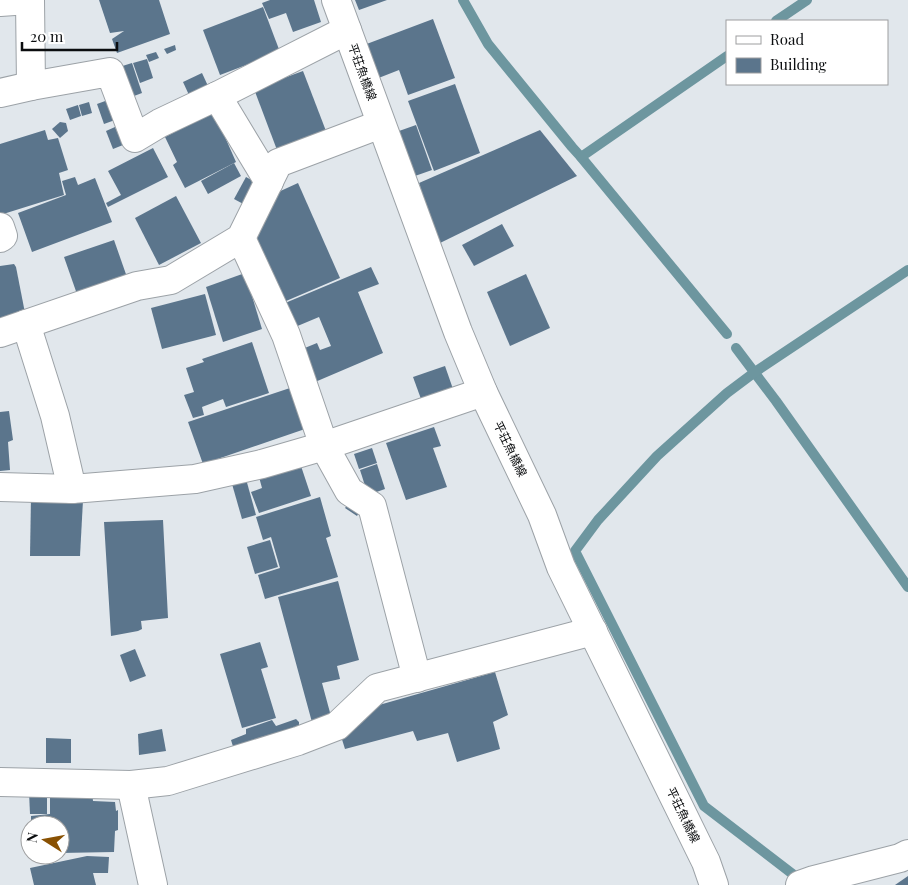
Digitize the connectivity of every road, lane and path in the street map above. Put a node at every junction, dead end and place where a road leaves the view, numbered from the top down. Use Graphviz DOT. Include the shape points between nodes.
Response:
graph roads {
  1 [pos="29,0"];
  2 [pos="336,0"];
  3 [pos="0,2"];
  4 [pos="347,30"];
  5 [pos="31,86"];
  6 [pos="0,93"];
  7 [pos="217,96"];
  8 [pos="381,124"];
  9 [pos="269,182"];
  10 [pos="0,227"];
  11 [pos="0,238"];
  12 [pos="241,238"];
  13 [pos="26,324"];
  14 [pos="0,333"];
  15 [pos="483,392"];
  16 [pos="324,446"];
  17 [pos="0,487"];
  18 [pos="72,489"];
  19 [pos="593,631"];
  20 [pos="417,678"];
  21 [pos="0,782"];
  22 [pos="131,785"];
  23 [pos="908,854"];
  24 [pos="824,881"];
  25 [pos="153,885"];
  26 [pos="714,885"];
  1 -- 3 [label="street"];
  1 -- 5 [label="street"];
  2 -- 4 [label="street, 平荘魚橋線"];
  4 -- 7 [label="street"];
  4 -- 8 [label="street, 平荘魚橋線"];
  5 -- 6 [label="street"];
  5 -- 7 [label="street" via="110,72 135,138"];
  7 -- 9 [label="street"];
  8 -- 9 [label="street" via="278,163"];
  8 -- 15 [label="street, 平荘魚橋線"];
  9 -- 12 [label="street"];
  10 -- 11 [label="street" via="3,236"];
  12 -- 13 [label="street" via="171,280 137,286"];
  12 -- 16 [label="street" via="286,335"];
  13 -- 14 [label="street"];
  13 -- 18 [label="street" via="55,416"];
  15 -- 16 [label="street"];
  15 -- 19 [label="street, 平荘魚橋線"];
  16 -- 18 [label="street" via="195,479"];
  16 -- 20 [label="street" via="349,491 372,506"];
  17 -- 18 [label="street"];
  19 -- 20 [label="street"];
  19 -- 26 [label="street, 平荘魚橋線" via="706,862"];
  20 -- 22 [label="street" via="377,688 337,726 298,741 168,781"];
  21 -- 22 [label="street"];
  22 -- 25 [label="street"];
  23 -- 24 [label="street"];
}
